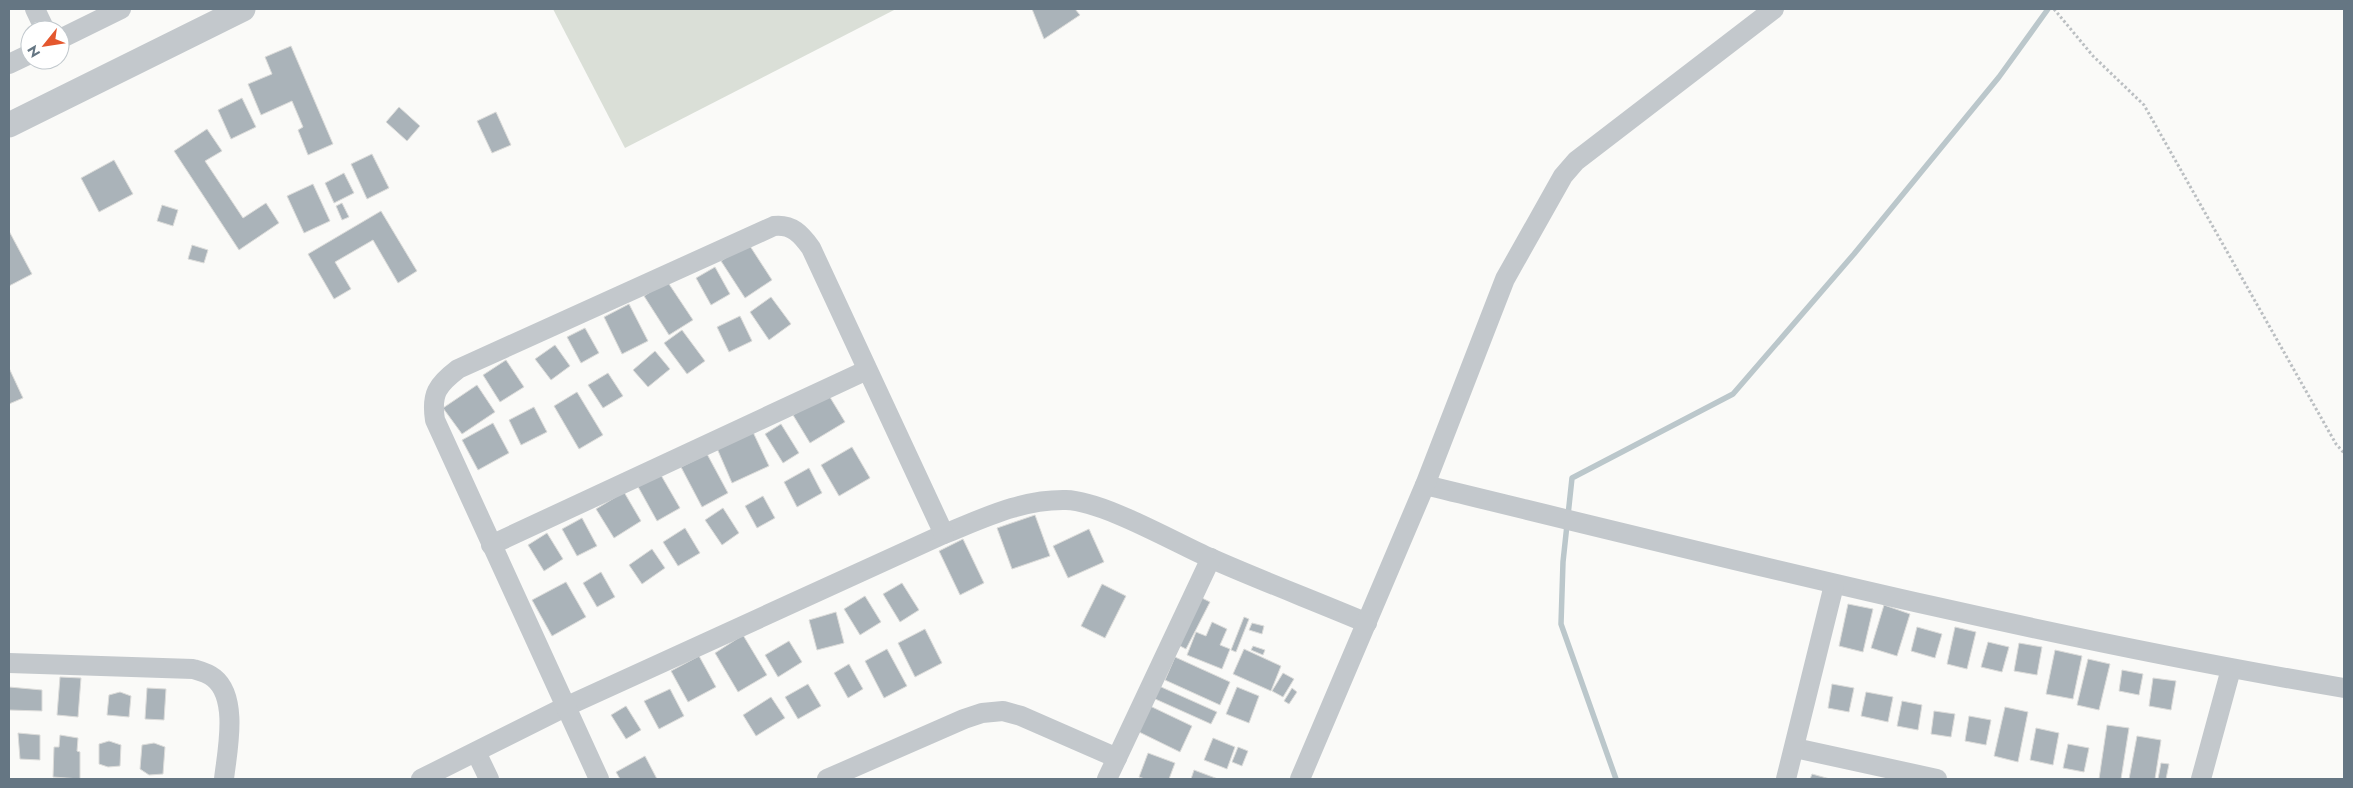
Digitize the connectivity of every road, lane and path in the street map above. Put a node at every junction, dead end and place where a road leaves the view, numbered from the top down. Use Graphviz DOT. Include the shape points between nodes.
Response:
graph roads {
  1 [pos="121,9"];
  2 [pos="243,9"];
  3 [pos="1774,9"];
  4 [pos="2054,9"];
  5 [pos="215,15"];
  6 [pos="70,34"];
  7 [pos="9,125"];
  8 [pos="867,370"];
  9 [pos="2344,453"];
  10 [pos="1425,485"];
  11 [pos="944,534"];
  12 [pos="492,545"];
  13 [pos="1211,558"];
  14 [pos="1834,585"];
  15 [pos="1367,623"];
  16 [pos="9,664"];
  17 [pos="2231,669"];
  18 [pos="2344,688"];
  19 [pos="566,707"];
  20 [pos="1795,748"];
  21 [pos="476,752"];
  22 [pos="1117,758"];
  23 [pos="224,779"];
  24 [pos="421,779"];
  25 [pos="489,779"];
  26 [pos="599,779"];
  27 [pos="827,779"];
  28 [pos="1107,779"];
  29 [pos="1300,779"];
  30 [pos="1786,779"];
  31 [pos="1937,779"];
  32 [pos="2201,779"];
  1 -- 6 [label="street"];
  2 -- 5 [label="street"];
  3 -- 10 [label="street" via="1576,161 1563,176 1505,279"];
  4 -- 9 [label="path" via="2093,56 2144,105"];
  5 -- 7 [label="street"];
  8 -- 11 [label="street"];
  8 -- 12 [label="street"];
  8 -- 12 [label="street" via="811,248 794,229 784,225 774,226 458,369 437,390 433,404 434,420"];
  10 -- 14 [label="street"];
  10 -- 15 [label="street"];
  11 -- 13 [label="street" via="1003,509 1038,501 1068,500 1096,507"];
  11 -- 19 [label="street"];
  12 -- 19 [label="street"];
  13 -- 15 [label="street"];
  13 -- 22 [label="street"];
  14 -- 17 [label="street"];
  14 -- 20 [label="street"];
  15 -- 29 [label="street"];
  16 -- 23 [label="street" via="193,669 216,678 228,698 230,717"];
  17 -- 18 [label="street"];
  17 -- 32 [label="street"];
  19 -- 21 [label="street"];
  19 -- 26 [label="street"];
  20 -- 30 [label="street"];
  20 -- 31 [label="street"];
  21 -- 24 [label="street"];
  21 -- 25 [label="street"];
  22 -- 27 [label="street" via="1003,711 964,719"];
  22 -- 28 [label="street"];
}
